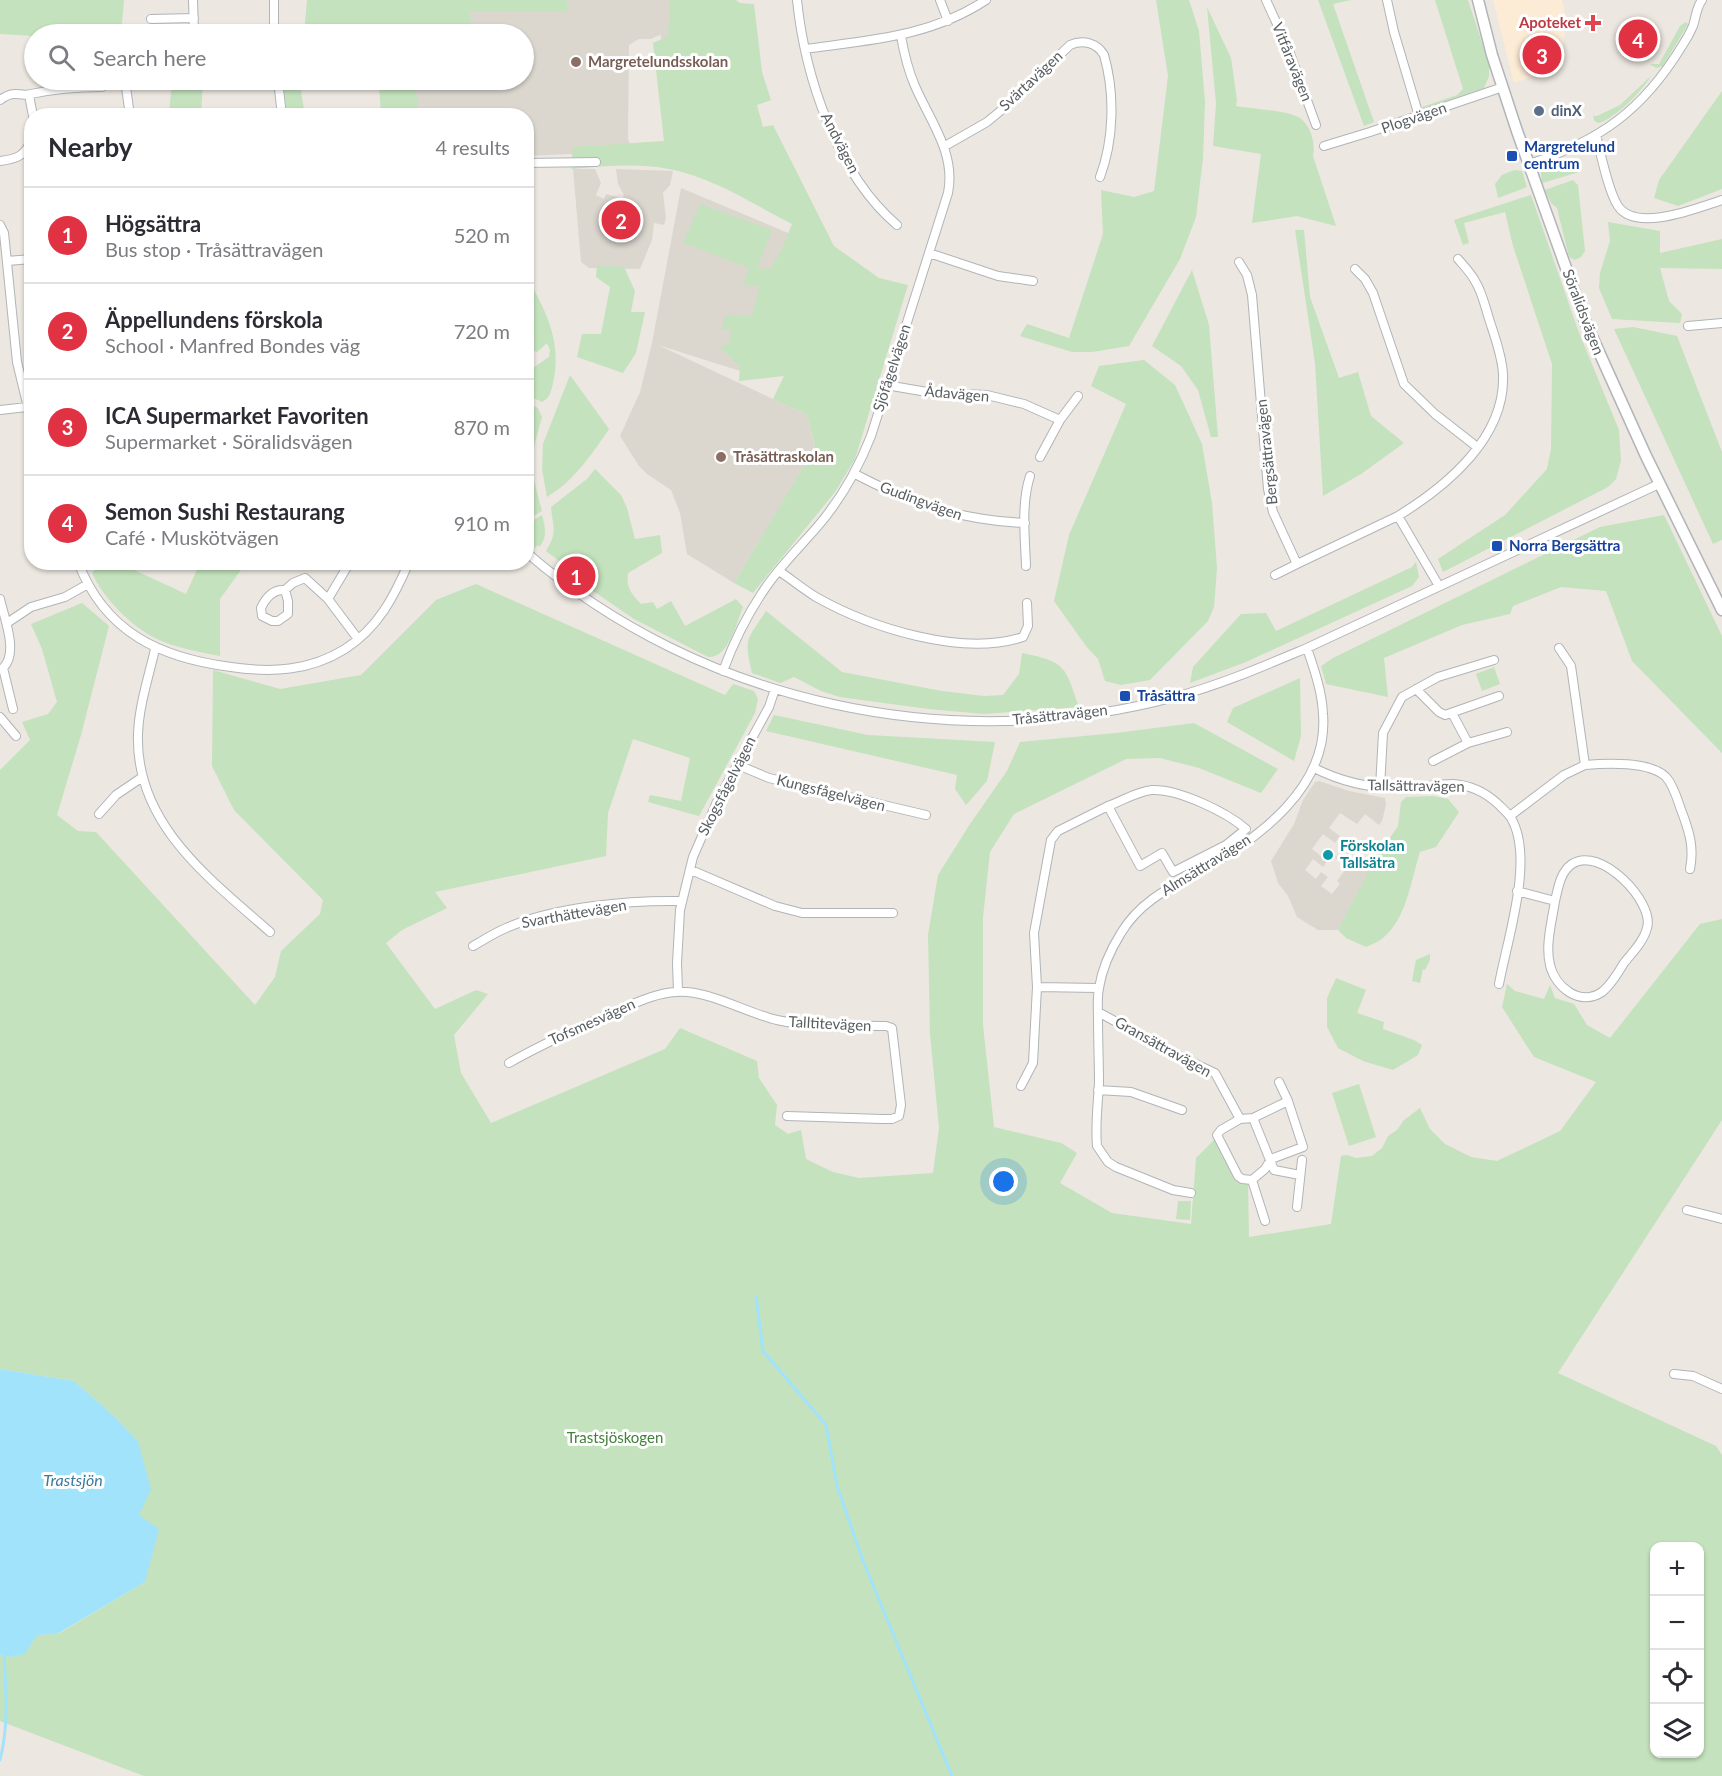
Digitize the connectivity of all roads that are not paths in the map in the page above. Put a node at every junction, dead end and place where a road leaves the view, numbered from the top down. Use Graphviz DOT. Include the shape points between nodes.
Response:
graph roads {
  1 [pos="194,0"];
  2 [pos="274,0"];
  3 [pos="796,0"];
  4 [pos="940,0"];
  5 [pos="986,0"];
  6 [pos="1266,0"];
  7 [pos="1387,0"];
  8 [pos="1478,0"];
  9 [pos="1699,2"];
  10 [pos="194,18"];
  11 [pos="151,19"];
  12 [pos="948,21"];
  13 [pos="194,24"];
  14 [pos="274,24"];
  15 [pos="901,36"];
  16 [pos="805,49"];
  17 [pos="1503,87"];
  18 [pos="49,90"];
  19 [pos="126,90"];
  20 [pos="279,90"];
  21 [pos="28,95"];
  22 [pos="0,100"];
  23 [pos="31,108"];
  24 [pos="129,108"];
  25 [pos="281,108"];
  26 [pos="1419,116"];
  27 [pos="1316,125"];
  28 [pos="1596,135"];
  29 [pos="945,146"];
  30 [pos="1324,146"];
  31 [pos="24,153"];
  32 [pos="0,161"];
  33 [pos="596,162"];
  34 [pos="534,163"];
  35 [pos="1529,164"];
  36 [pos="1100,177"];
  37 [pos="1722,200"];
  38 [pos="0,225"];
  39 [pos="897,225"];
  40 [pos="929,253"];
  41 [pos="1458,259"];
  42 [pos="24,260"];
  43 [pos="7,261"];
  44 [pos="1239,262"];
  45 [pos="1355,269"];
  46 [pos="1033,281"];
  47 [pos="1722,323"];
  48 [pos="1688,326"];
  49 [pos="886,385"];
  50 [pos="24,391"];
  51 [pos="1078,396"];
  52 [pos="24,407"];
  53 [pos="0,410"];
  54 [pos="1060,420"];
  55 [pos="1477,447"];
  56 [pos="1040,457"];
  57 [pos="855,474"];
  58 [pos="1030,476"];
  59 [pos="1659,484"];
  60 [pos="1398,516"];
  61 [pos="1025,523"];
  62 [pos="534,558"];
  63 [pos="1297,564"];
  64 [pos="1026,566"];
  65 [pos="82,570"];
  66 [pos="345,570"];
  67 [pos="405,570"];
  68 [pos="778,571"];
  69 [pos="1275,575"];
  70 [pos="88,584"];
  71 [pos="1439,586"];
  72 [pos="285,590"];
  73 [pos="0,599"];
  74 [pos="328,599"];
  75 [pos="1027,603"];
  76 [pos="1722,610"];
  77 [pos="7,623"];
  78 [pos="358,639"];
  79 [pos="1307,648"];
  80 [pos="1558,648"];
  81 [pos="155,649"];
  82 [pos="1494,660"];
  83 [pos="2,668"];
  84 [pos="723,671"];
  85 [pos="775,689"];
  86 [pos="1416,689"];
  87 [pos="1499,696"];
  88 [pos="13,709"];
  89 [pos="1452,713"];
  90 [pos="0,717"];
  91 [pos="1507,732"];
  92 [pos="16,736"];
  93 [pos="1468,743"];
  94 [pos="1433,761"];
  95 [pos="738,765"];
  96 [pos="1585,765"];
  97 [pos="1314,768"];
  98 [pos="141,778"];
  99 [pos="1380,788"];
  100 [pos="1108,806"];
  101 [pos="99,814"];
  102 [pos="926,815"];
  103 [pos="1510,816"];
  104 [pos="1690,869"];
  105 [pos="691,870"];
  106 [pos="1518,891"];
  107 [pos="1555,901"];
  108 [pos="681,902"];
  109 [pos="893,913"];
  110 [pos="270,932"];
  111 [pos="473,946"];
  112 [pos="1499,984"];
  113 [pos="1037,987"];
  114 [pos="1098,988"];
  115 [pos="678,991"];
  116 [pos="1098,1012"];
  117 [pos="508,1063"];
  118 [pos="1279,1082"];
  119 [pos="1021,1086"];
  120 [pos="1098,1090"];
  121 [pos="1288,1101"];
  122 [pos="1182,1110"];
  123 [pos="787,1116"];
  124 [pos="1253,1118"];
  125 [pos="1240,1119"];
  126 [pos="1271,1159"];
  127 [pos="1302,1160"];
  128 [pos="1300,1175"];
  129 [pos="1252,1180"];
  130 [pos="1191,1193"];
  131 [pos="1297,1207"];
  132 [pos="1687,1210"];
  133 [pos="1722,1219"];
  134 [pos="1265,1221"];
  135 [pos="1674,1374"];
  136 [pos="1722,1389"];
  1 -- 10 [label="street"];
  2 -- 14 [label="street"];
  3 -- 16 [label="street, Andvägen"];
  4 -- 12 [label="street"];
  5 -- 12 [label="street"];
  6 -- 27 [label="street, Vitfåravägen"];
  7 -- 26 [label="street"];
  8 -- 17 [label="street, Söralidsvägen"];
  9 -- 28 [label="street" via="1690,33 1653,87 1621,120"];
  10 -- 11 [label="street"];
  10 -- 13 [label="street"];
  12 -- 15 [label="street"];
  15 -- 16 [label="street"];
  15 -- 29 [label="street, Sjöfågelvägen" via="914,84"];
  16 -- 39 [label="street, Andvägen" via="833,135 878,209"];
  17 -- 26 [label="street, Plogvägen"];
  17 -- 35 [label="street, Söralidsvägen"];
  18 -- 21 [label="street"];
  19 -- 24 [label="street"];
  20 -- 25 [label="street"];
  21 -- 22 [label="street" via="13,93"];
  21 -- 23 [label="street"];
  26 -- 30 [label="street, Plogvägen"];
  28 -- 35 [label="street"];
  28 -- 37 [label="street" via="1617,205 1630,215 1658,218"];
  29 -- 36 [label="street, Svärtavägen" via="987,122 1070,45 1090,43 1104,55 1112,113"];
  29 -- 40 [label="street, Sjöfågelvägen" via="950,184"];
  31 -- 32 [label="street" via="15,159"];
  33 -- 34 [label="street"];
  35 -- 59 [label="street, Söralidsvägen" via="1585,321"];
  38 -- 43 [label="street"];
  40 -- 46 [label="street" via="998,276"];
  40 -- 49 [label="street, Sjöfågelvägen"];
  41 -- 55 [label="street" via="1476,282 1503,371 1497,412"];
  42 -- 43 [label="street"];
  43 -- 50 [label="street" via="14,338"];
  44 -- 63 [label="street, Bergsättravägen" via="1252,295 1270,502"];
  45 -- 55 [label="street" via="1372,293 1404,384"];
  47 -- 48 [label="street"];
  49 -- 54 [label="street, Ådavägen" via="933,393 987,395 1024,404"];
  49 -- 57 [label="street, Sjöfågelvägen"];
  51 -- 54 [label="street"];
  52 -- 53 [label="street"];
  54 -- 56 [label="street"];
  55 -- 60 [label="street" via="1446,482"];
  57 -- 61 [label="street, Gudingvägen" via="936,509 978,520"];
  57 -- 68 [label="street, Sjöfågelvägen"];
  58 -- 61 [label="street"];
  59 -- 71 [label="street, Tråsättravägen"];
  59 -- 76 [label="street, Söralidsvägen"];
  60 -- 63 [label="street"];
  60 -- 71 [label="street"];
  61 -- 64 [label="street"];
  62 -- 84 [label="street, Tråsättravägen" via="607,611"];
  63 -- 69 [label="street"];
  65 -- 70 [label="street"];
  66 -- 74 [label="street"];
  67 -- 78 [label="street" via="382,616"];
  68 -- 75 [label="street" via="844,611 900,632 952,641 1001,643 1023,637 1028,626"];
  68 -- 84 [label="street, Sjöfågelvägen" via="751,612"];
  70 -- 77 [label="street" via="31,608"];
  70 -- 81 [label="street" via="112,616"];
  71 -- 79 [label="street, Tråsättravägen"];
  72 -- 74 [label="street" via="305,578"];
  73 -- 77 [label="street"];
  74 -- 78 [label="street"];
  77 -- 83 [label="street" via="11,657"];
  78 -- 81 [label="street" via="322,661 267,671 202,664"];
  79 -- 85 [label="street, Tråsättravägen" via="1174,697 1092,714 1042,719 960,721 908,717"];
  79 -- 97 [label="street, Almsättravägen" via="1323,714"];
  80 -- 96 [label="street" via="1571,666"];
  81 -- 98 [label="street" via="140,716"];
  82 -- 86 [label="street" via="1438,677"];
  83 -- 88 [label="street"];
  84 -- 85 [label="street, Tråsättravägen"];
  85 -- 95 [label="street, Skogsfågelvägen"];
  86 -- 89 [label="street" via="1438,712"];
  86 -- 99 [label="street" via="1402,698 1383,733"];
  87 -- 89 [label="street"];
  89 -- 93 [label="street"];
  90 -- 92 [label="street"];
  91 -- 93 [label="street"];
  93 -- 94 [label="street"];
  95 -- 102 [label="street, Kungsfågelvägen" via="770,778"];
  95 -- 105 [label="street, Skogsfågelvägen" via="707,823"];
  96 -- 103 [label="street" via="1564,775"];
  96 -- 104 [label="street" via="1643,766 1666,778 1692,842"];
  97 -- 99 [label="street, Tallsättravägen" via="1352,783"];
  97 -- 114 [label="street, Almsättravägen" via="1289,804 1253,837 1170,886 1143,907 1121,933"];
  98 -- 101 [label="street" via="116,795"];
  98 -- 110 [label="street" via="159,817 190,859"];
  99 -- 103 [label="street, Tallsättravägen" via="1467,786 1486,794"];
  100 -- 100 [label="street" via="1152,790 1201,803 1246,829 1226,845 1173,872 1162,853 1140,866"];
  100 -- 113 [label="street" via="1058,831 1051,840 1034,933"];
  103 -- 106 [label="street, Tallsättravägen" via="1521,851"];
  105 -- 108 [label="street, Skogsfågelvägen"];
  105 -- 109 [label="street" via="802,914"];
  106 -- 107 [label="street"];
  106 -- 112 [label="street, Tallsättravägen"];
  107 -- 107 [label="street" via="1548,949 1555,979 1573,994 1597,995 1646,932 1647,913 1612,870 1591,860 1576,862 1568,868"];
  108 -- 111 [label="street, Svarthättevägen" via="610,905 549,915 507,927"];
  108 -- 115 [label="street, Skogsfågelvägen"];
  113 -- 114 [label="street"];
  113 -- 119 [label="street" via="1033,1063"];
  114 -- 116 [label="street, Almsättravägen"];
  115 -- 117 [label="street, Tofsmesvägen" via="641,1000"];
  115 -- 123 [label="street, Talltitevägen" via="711,997 777,1020 892,1028 901,1105 898,1116"];
  116 -- 120 [label="street, Almsättravägen"];
  116 -- 125 [label="street, Gransättravägen" via="1215,1072"];
  118 -- 121 [label="street"];
  120 -- 122 [label="street" via="1131,1092"];
  120 -- 130 [label="street, Almsättravägen" via="1097,1146 1108,1162 1164,1187"];
  121 -- 124 [label="street"];
  121 -- 126 [label="street" via="1303,1146"];
  124 -- 125 [label="street"];
  124 -- 126 [label="street"];
  125 -- 129 [label="street" via="1217,1135 1238,1176"];
  126 -- 128 [label="street" via="1274,1170"];
  126 -- 129 [label="street"];
  127 -- 128 [label="street"];
  128 -- 131 [label="street"];
  129 -- 134 [label="street"];
  132 -- 133 [label="street"];
  135 -- 136 [label="street" via="1693,1376"];
}
